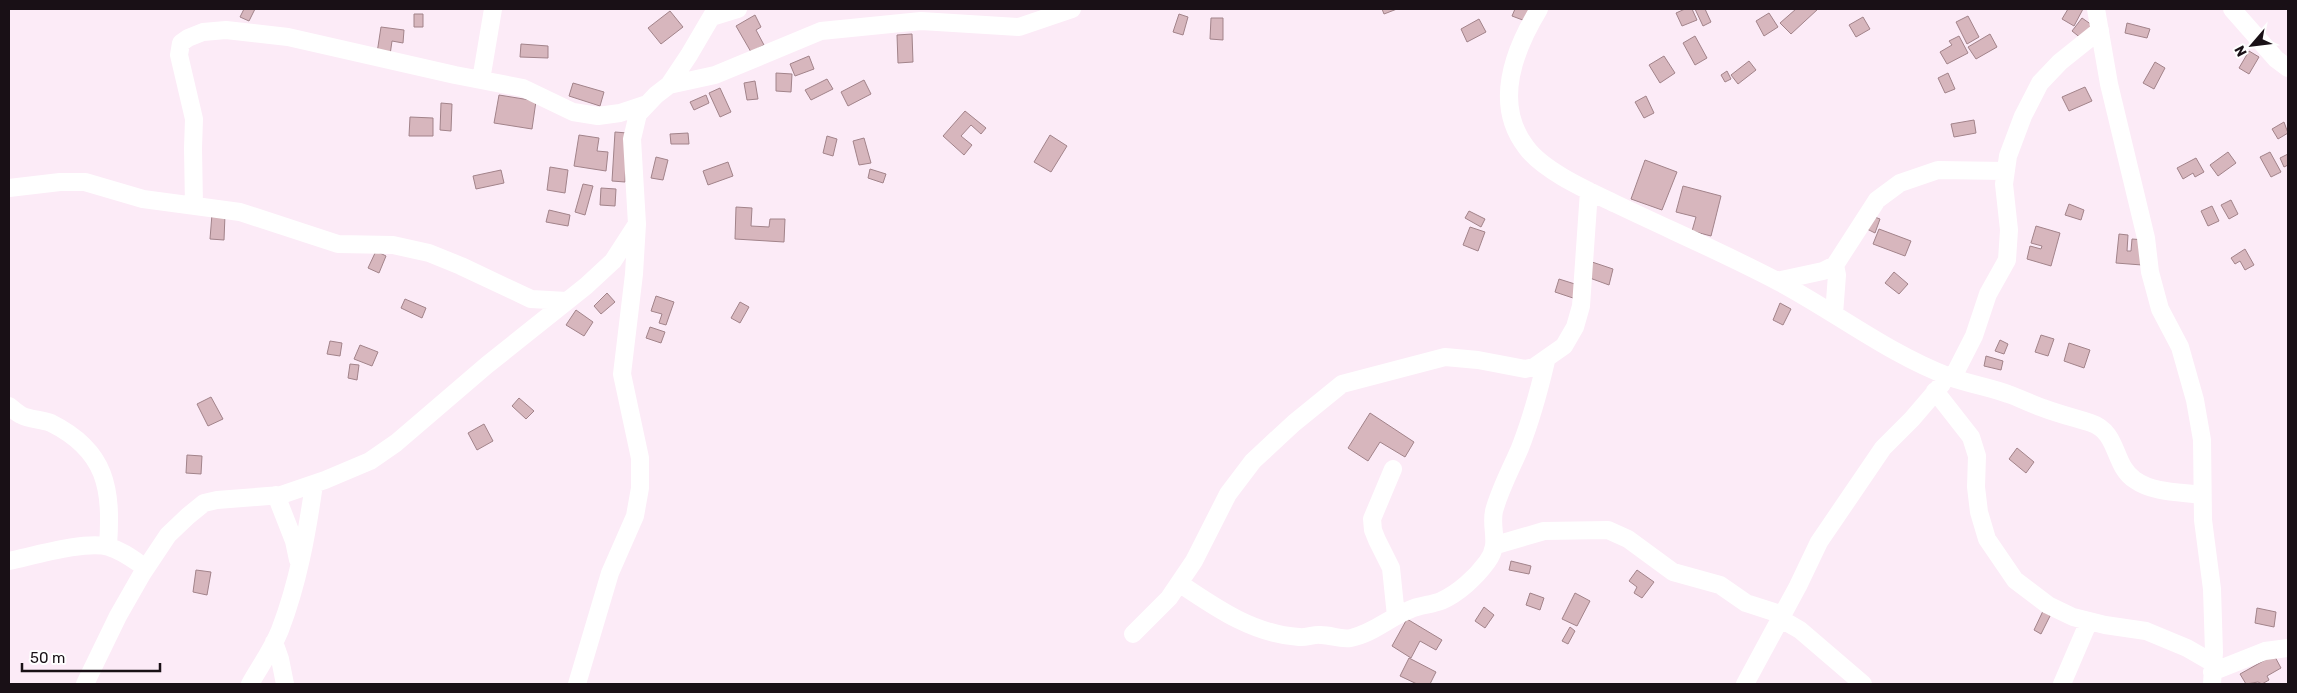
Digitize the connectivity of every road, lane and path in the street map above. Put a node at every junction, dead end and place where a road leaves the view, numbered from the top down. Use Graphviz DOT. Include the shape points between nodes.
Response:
graph roads {
  1 [pos="492,9"];
  2 [pos="738,9"];
  3 [pos="1072,9"];
  4 [pos="1539,9"];
  5 [pos="2096,9"];
  6 [pos="2232,9"];
  7 [pos="714,13"];
  8 [pos="2100,30"];
  9 [pos="2288,68"];
  10 [pos="481,80"];
  11 [pos="669,85"];
  12 [pos="647,104"];
  13 [pos="2006,172"];
  14 [pos="9,188"];
  15 [pos="1589,191"];
  16 [pos="194,206"];
  17 [pos="636,224"];
  18 [pos="1835,265"];
  19 [pos="1777,281"];
  20 [pos="567,301"];
  21 [pos="1834,314"];
  22 [pos="1546,361"];
  23 [pos="1951,377"];
  24 [pos="1935,391"];
  25 [pos="9,406"];
  26 [pos="1393,469"];
  27 [pos="314,484"];
  28 [pos="276,495"];
  29 [pos="2202,495"];
  30 [pos="1496,545"];
  31 [pos="108,546"];
  32 [pos="9,561"];
  33 [pos="146,568"];
  34 [pos="299,568"];
  35 [pos="1180,583"];
  36 [pos="1396,616"];
  37 [pos="1782,617"];
  38 [pos="2089,621"];
  39 [pos="1133,634"];
  40 [pos="274,642"];
  41 [pos="2288,648"];
  42 [pos="2212,673"];
  43 [pos="85,684"];
  44 [pos="250,684"];
  45 [pos="285,684"];
  46 [pos="577,684"];
  47 [pos="1745,684"];
  48 [pos="1863,684"];
  49 [pos="2062,684"];
  1 -- 10 [label="street"];
  2 -- 7 [label="street"];
  3 -- 11 [label="street" via="1020,27 921,21 821,31 715,75"];
  4 -- 15 [label="street" via="1513,62 1509,89 1514,128 1527,149 1562,177"];
  5 -- 8 [label="street"];
  6 -- 9 [label="street" via="2276,59"];
  7 -- 11 [label="street"];
  8 -- 13 [label="street" via="2040,83 2023,116 2008,156"];
  8 -- 29 [label="street" via="2109,84 2146,238 2150,272 2160,309 2180,347 2195,400 2202,440"];
  10 -- 12 [label="street" via="523,88 573,112 598,116"];
  10 -- 16 [label="street" via="288,37 226,30 203,32 188,38 181,43 179,54 194,119"];
  11 -- 12 [label="street"];
  12 -- 17 [label="street" via="638,114 632,139"];
  13 -- 18 [label="street" via="1938,170 1900,183 1877,200"];
  13 -- 23 [label="street" via="2007,260 1988,294 1974,336"];
  14 -- 16 [label="street" via="85,182 143,199"];
  15 -- 19 [label="street"];
  15 -- 22 [label="street" via="1581,306 1575,327 1564,346"];
  16 -- 20 [label="street" via="240,212 338,244 393,244 429,253 531,299"];
  17 -- 20 [label="street" via="613,261"];
  17 -- 46 [label="street" via="634,274 622,374 640,458 640,488 635,516 610,573"];
  18 -- 19 [label="street" via="1823,271"];
  18 -- 21 [label="street"];
  19 -- 21 [label="street"];
  20 -- 27 [label="street" via="396,443 370,461"];
  21 -- 23 [label="street" via="1902,356"];
  22 -- 30 [label="street" via="1520,448 1494,513"];
  22 -- 35 [label="street" via="1525,369 1445,357 1342,384 1253,461 1228,494"];
  23 -- 24 [label="street"];
  23 -- 29 [label="street" via="2100,426 2114,444 2132,479 2147,487"];
  24 -- 37 [label="street" via="1866,471 1819,542"];
  24 -- 38 [label="street" via="1971,437 1977,456 1979,512 1987,538 2015,580 2048,605"];
  25 -- 31 [label="street" via="22,416 50,422 89,450 100,466 110,506"];
  26 -- 36 [label="street" via="1372,519 1373,530 1391,568"];
  27 -- 28 [label="street"];
  27 -- 34 [label="street"];
  28 -- 33 [label="street" via="204,503 168,535"];
  28 -- 34 [label="street" via="294,541"];
  29 -- 42 [label="street" via="2212,589"];
  30 -- 36 [label="street" via="1488,561 1457,592"];
  30 -- 37 [label="street" via="1544,531 1608,530 1628,539 1673,572 1720,585 1746,603"];
  31 -- 32 [label="street" via="89,545"];
  31 -- 33 [label="street"];
  33 -- 43 [label="street"];
  34 -- 40 [label="street"];
  35 -- 36 [label="street" via="1246,624 1300,637 1351,638"];
  35 -- 39 [label="street"];
  37 -- 47 [label="street"];
  37 -- 48 [label="street"];
  38 -- 42 [label="street" via="2146,631 2187,648"];
  38 -- 49 [label="street"];
  40 -- 44 [label="street"];
  40 -- 45 [label="street"];
  41 -- 42 [label="street" via="2265,651"];
}
